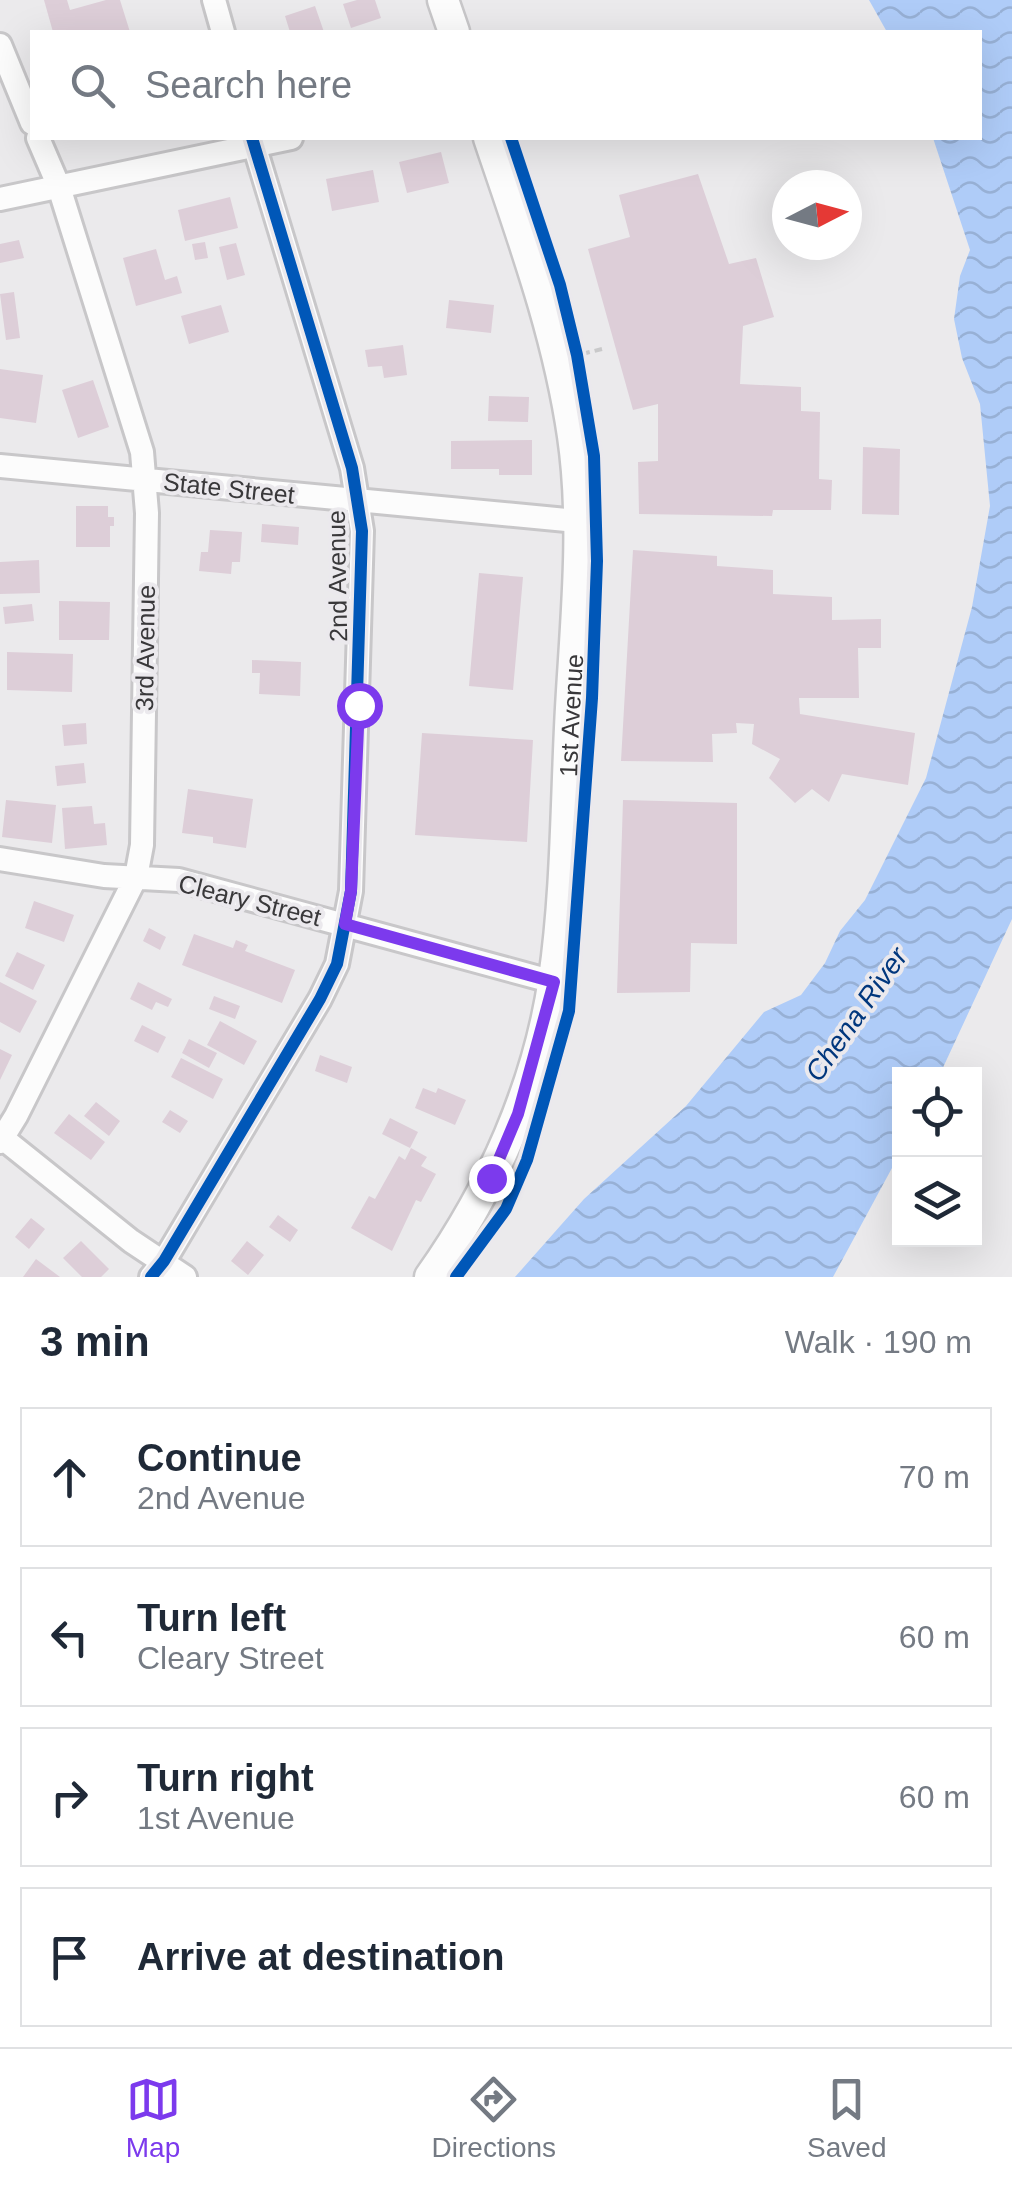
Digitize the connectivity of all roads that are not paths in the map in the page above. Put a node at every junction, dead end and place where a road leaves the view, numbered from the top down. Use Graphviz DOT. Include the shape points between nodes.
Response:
graph roads {
  1 [pos="214,0"];
  2 [pos="443,0"];
  3 [pos="222,30"];
  4 [pos="453,30"];
  5 [pos="0,45"];
  6 [pos="30,118"];
  7 [pos="39,140"];
  8 [pos="490,140"];
  9 [pos="253,141"];
  10 [pos="59,186"];
  11 [pos="0,198"];
  12 [pos="0,466"];
  13 [pos="146,478"];
  14 [pos="358,498"];
  15 [pos="577,521"];
  16 [pos="0,859"];
  17 [pos="136,877"];
  18 [pos="345,924"];
  19 [pos="554,982"];
  20 [pos="1,1138"];
  21 [pos="158,1269"];
  22 [pos="185,1277"];
  23 [pos="430,1277"];
  1 -- 3 [label="street"];
  2 -- 4 [label="street"];
  5 -- 6 [label="street"];
  7 -- 10 [label="street, 3rd Avenue"];
  8 -- 15 [label="street, 1st Avenue" via="545,305 574,441"];
  9 -- 10 [label="street"];
  9 -- 14 [label="street, 2nd Avenue"];
  10 -- 11 [label="street"];
  10 -- 13 [label="street, 3rd Avenue"];
  12 -- 13 [label="street, State Street"];
  13 -- 14 [label="street, State Street"];
  13 -- 17 [label="street, 3rd Avenue"];
  14 -- 15 [label="street, State Street"];
  14 -- 18 [label="street, 2nd Avenue" via="359,705"];
  15 -- 19 [label="street, 1st Avenue"];
  16 -- 17 [label="street, Cleary Street"];
  17 -- 18 [label="street, Cleary Street" via="179,880"];
  17 -- 20 [label="street, 3rd Avenue"];
  18 -- 19 [label="street, Cleary Street"];
  18 -- 21 [label="street, 2nd Avenue" via="337,964 320,999"];
  19 -- 23 [label="street, 1st Avenue" via="498,1162"];
  20 -- 21 [label="street"];
  21 -- 22 [label="street"];
}
